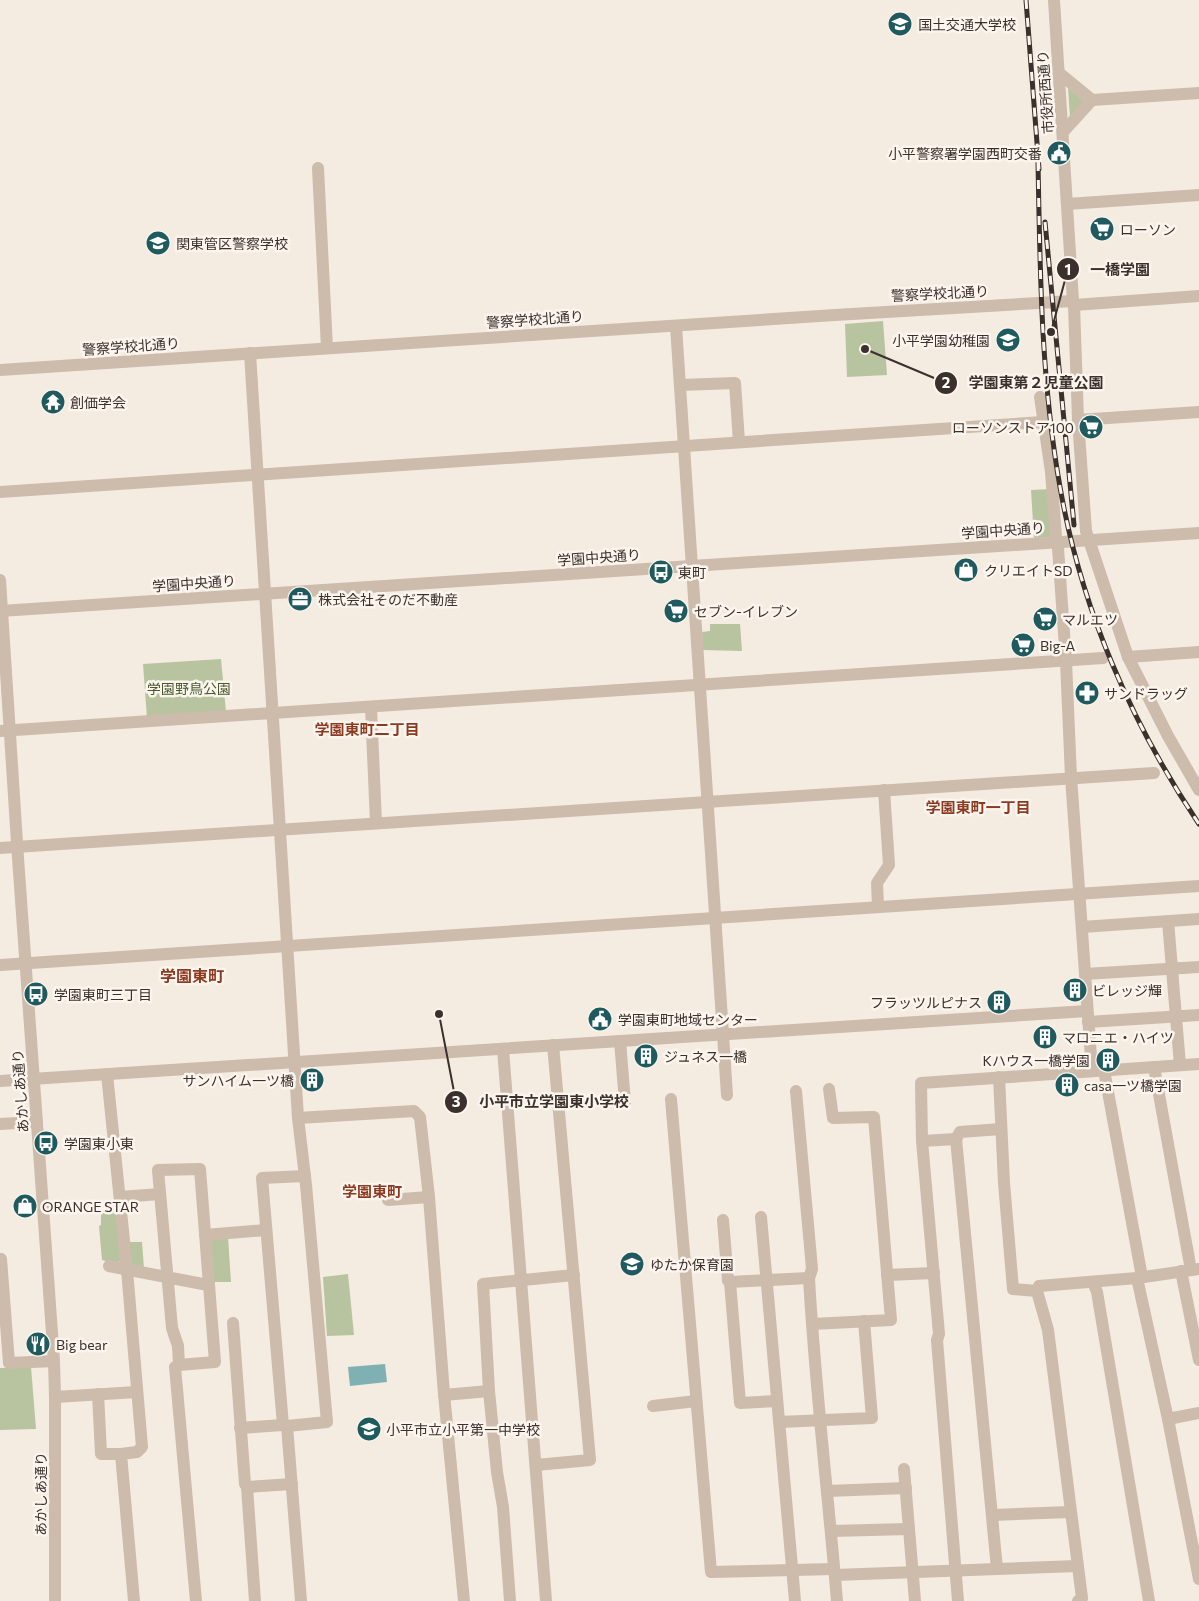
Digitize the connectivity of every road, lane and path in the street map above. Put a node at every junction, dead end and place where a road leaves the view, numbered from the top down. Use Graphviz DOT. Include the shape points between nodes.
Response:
graph roads {
  1 [pos="1054,0"];
  2 [pos="1059,73"];
  3 [pos="1199,93"];
  4 [pos="1092,100"];
  5 [pos="1063,132"];
  6 [pos="318,168"];
  7 [pos="1199,195"];
  8 [pos="1067,204"];
  9 [pos="1199,296"];
  10 [pos="1074,303"];
  11 [pos="676,326"];
  12 [pos="327,348"];
  13 [pos="250,353"];
  14 [pos="0,370"];
  15 [pos="680,385"];
  16 [pos="1040,396"];
  17 [pos="1199,412"];
  18 [pos="1078,420"];
  19 [pos="1043,422"];
  20 [pos="738,442"];
  21 [pos="684,446"];
  22 [pos="258,474"];
  23 [pos="0,492"];
  24 [pos="1199,532"];
  25 [pos="1089,540"];
  26 [pos="1056,542"];
  27 [pos="692,566"];
  28 [pos="0,580"];
  29 [pos="265,594"];
  30 [pos="1,611"];
  31 [pos="1199,652"];
  32 [pos="1128,657"];
  33 [pos="1103,658"];
  34 [pos="1066,661"];
  35 [pos="700,686"];
  36 [pos="371,707"];
  37 [pos="273,713"];
  38 [pos="5,731"];
  39 [pos="1193,770"];
  40 [pos="1154,773"];
  41 [pos="1071,777"];
  42 [pos="884,790"];
  43 [pos="1199,790"];
  44 [pos="707,801"];
  45 [pos="376,823"];
  46 [pos="281,830"];
  47 [pos="17,847"];
  48 [pos="0,848"];
  49 [pos="1199,886"];
  50 [pos="1080,894"];
  51 [pos="878,908"];
  52 [pos="715,918"];
  53 [pos="1199,919"];
  54 [pos="1168,921"];
  55 [pos="1082,927"];
  56 [pos="288,946"];
  57 [pos="25,963"];
  58 [pos="0,965"];
  59 [pos="1199,968"];
  60 [pos="1172,969"];
  61 [pos="1085,974"];
  62 [pos="1199,1015"];
  63 [pos="1176,1016"];
  64 [pos="1088,1017"];
  65 [pos="723,1035"];
  66 [pos="620,1041"];
  67 [pos="553,1045"];
  68 [pos="503,1049"];
  69 [pos="295,1063"];
  70 [pos="1199,1064"];
  71 [pos="1180,1065"];
  72 [pos="1154,1067"];
  73 [pos="1098,1070"];
  74 [pos="107,1074"];
  75 [pos="999,1077"];
  76 [pos="34,1079"];
  77 [pos="0,1081"];
  78 [pos="829,1089"];
  79 [pos="796,1091"];
  80 [pos="727,1095"];
  81 [pos="671,1099"];
  82 [pos="625,1102"];
  83 [pos="298,1118"];
  84 [pos="37,1122"];
  85 [pos="0,1124"];
  86 [pos="1001,1129"];
  87 [pos="956,1139"];
  88 [pos="922,1141"];
  89 [pos="304,1176"];
  90 [pos="160,1194"];
  91 [pos="120,1197"];
  92 [pos="429,1197"];
  93 [pos="388,1200"];
  94 [pos="761,1217"];
  95 [pos="723,1220"];
  96 [pos="266,1230"];
  97 [pos="205,1235"];
  98 [pos="0,1259"];
  99 [pos="109,1266"];
  100 [pos="127,1270"];
  101 [pos="1190,1270"];
  102 [pos="934,1273"];
  103 [pos="574,1275"];
  104 [pos="887,1275"];
  105 [pos="168,1278"];
  106 [pos="809,1278"];
  107 [pos="1139,1278"];
  108 [pos="767,1279"];
  109 [pos="521,1280"];
  110 [pos="730,1282"];
  111 [pos="1093,1282"];
  112 [pos="208,1285"];
  113 [pos="1037,1291"];
  114 [pos="864,1321"];
  115 [pos="233,1323"];
  116 [pos="812,1324"];
  117 [pos="1198,1352"];
  118 [pos="54,1361"];
  119 [pos="237,1361"];
  120 [pos="214,1362"];
  121 [pos="178,1365"];
  122 [pos="489,1391"];
  123 [pos="137,1392"];
  124 [pos="98,1394"];
  125 [pos="444,1395"];
  126 [pos="56,1397"];
  127 [pos="696,1401"];
  128 [pos="777,1401"];
  129 [pos="653,1406"];
  130 [pos="1199,1413"];
  131 [pos="1168,1418"];
  132 [pos="820,1420"];
  133 [pos="779,1422"];
  134 [pos="285,1425"];
  135 [pos="240,1428"];
  136 [pos="121,1454"];
  137 [pos="536,1465"];
  138 [pos="904,1469"];
  139 [pos="292,1484"];
  140 [pos="247,1487"];
  141 [pos="906,1488"];
  142 [pos="827,1491"];
  143 [pos="1070,1512"];
  144 [pos="993,1515"];
  145 [pos="910,1529"];
  146 [pos="831,1531"];
  147 [pos="1077,1566"];
  148 [pos="997,1569"];
  149 [pos="793,1570"];
  150 [pos="955,1571"];
  151 [pos="834,1572"];
  152 [pos="912,1573"];
  153 [pos="1199,1579"];
  154 [pos="55,1601"];
  155 [pos="134,1601"];
  156 [pos="196,1601"];
  157 [pos="255,1601"];
  158 [pos="288,1601"];
  159 [pos="301,1601"];
  160 [pos="464,1601"];
  161 [pos="510,1601"];
  162 [pos="546,1601"];
  163 [pos="795,1601"];
  164 [pos="837,1601"];
  165 [pos="915,1601"];
  166 [pos="958,1601"];
  167 [pos="1078,1601"];
  168 [pos="1149,1601"];
  1 -- 2 [label="street, 市役所西通り"];
  2 -- 4 [label="street"];
  2 -- 5 [label="street, 市役所西通り"];
  3 -- 4 [label="street"];
  4 -- 5 [label="street"];
  5 -- 8 [label="street, 市役所西通り"];
  6 -- 12 [label="street"];
  7 -- 8 [label="street"];
  8 -- 10 [label="street, 市役所西通り"];
  9 -- 10 [label="street, 警察学校北通り"];
  10 -- 11 [label="street, 警察学校北通り"];
  10 -- 18 [label="street, 市役所西通り"];
  11 -- 12 [label="street, 警察学校北通り"];
  11 -- 15 [label="street"];
  12 -- 13 [label="street, 警察学校北通り"];
  13 -- 14 [label="street, 警察学校北通り"];
  13 -- 22 [label="street"];
  15 -- 20 [label="street" via="736,383"];
  15 -- 21 [label="street"];
  16 -- 19 [label="street"];
  17 -- 18 [label="street"];
  18 -- 25 [label="street, 市役所西通り"];
  19 -- 20 [label="street"];
  19 -- 26 [label="street" via="1051,472"];
  20 -- 21 [label="street"];
  21 -- 22 [label="street"];
  21 -- 27 [label="street"];
  22 -- 23 [label="street"];
  22 -- 29 [label="street"];
  24 -- 25 [label="street, 学園中央通り"];
  25 -- 26 [label="street, 学園中央通り"];
  25 -- 32 [label="street, 市役所西通り"];
  26 -- 27 [label="street, 学園中央通り"];
  26 -- 34 [label="street"];
  27 -- 29 [label="street, 学園中央通り"];
  27 -- 35 [label="street"];
  28 -- 30 [label="street, あかしあ通り"];
  29 -- 30 [label="street, 学園中央通り"];
  29 -- 37 [label="street"];
  30 -- 38 [label="street, あかしあ通り"];
  31 -- 32 [label="street"];
  32 -- 39 [label="street, 市役所西通り"];
  33 -- 34 [label="street"];
  34 -- 35 [label="street"];
  34 -- 41 [label="street"];
  35 -- 36 [label="street"];
  35 -- 44 [label="street"];
  36 -- 37 [label="street"];
  36 -- 45 [label="street"];
  37 -- 38 [label="street"];
  37 -- 46 [label="street"];
  38 -- 47 [label="street, あかしあ通り"];
  39 -- 43 [label="street, 市役所西通り"];
  40 -- 41 [label="street"];
  41 -- 42 [label="street"];
  41 -- 50 [label="street"];
  42 -- 44 [label="street"];
  42 -- 51 [label="street" via="889,865 877,883"];
  44 -- 45 [label="street"];
  44 -- 52 [label="street"];
  45 -- 46 [label="street"];
  46 -- 47 [label="street"];
  46 -- 56 [label="street"];
  47 -- 48 [label="street"];
  47 -- 57 [label="street, あかしあ通り"];
  49 -- 50 [label="street"];
  50 -- 51 [label="street"];
  50 -- 55 [label="street"];
  51 -- 52 [label="street"];
  52 -- 56 [label="street"];
  52 -- 65 [label="street"];
  53 -- 54 [label="street"];
  54 -- 55 [label="street"];
  54 -- 60 [label="street"];
  55 -- 61 [label="street"];
  56 -- 57 [label="street"];
  56 -- 69 [label="street"];
  57 -- 58 [label="street"];
  57 -- 76 [label="street, あかしあ通り"];
  59 -- 60 [label="street"];
  60 -- 61 [label="street"];
  60 -- 63 [label="street"];
  61 -- 64 [label="street"];
  62 -- 63 [label="street"];
  63 -- 64 [label="street"];
  63 -- 71 [label="street"];
  64 -- 65 [label="street"];
  64 -- 73 [label="street"];
  65 -- 66 [label="street"];
  65 -- 80 [label="street"];
  66 -- 67 [label="street"];
  66 -- 82 [label="street"];
  67 -- 68 [label="street"];
  67 -- 103 [label="street"];
  68 -- 69 [label="street"];
  68 -- 109 [label="street"];
  69 -- 74 [label="street"];
  69 -- 83 [label="street"];
  70 -- 71 [label="street"];
  71 -- 72 [label="street"];
  72 -- 73 [label="street"];
  72 -- 101 [label="street"];
  73 -- 75 [label="street"];
  73 -- 107 [label="street"];
  74 -- 76 [label="street"];
  74 -- 91 [label="street"];
  75 -- 86 [label="street"];
  75 -- 88 [label="street" via="921,1082"];
  76 -- 77 [label="street"];
  76 -- 84 [label="street, あかしあ通り"];
  78 -- 104 [label="street" via="832,1118 874,1117"];
  79 -- 106 [label="street" via="812,1269"];
  81 -- 127 [label="street"];
  83 -- 89 [label="street"];
  83 -- 92 [label="street" via="414,1111 420,1117"];
  84 -- 85 [label="street"];
  84 -- 118 [label="street, あかしあ通り"];
  86 -- 87 [label="street" via="960,1132"];
  86 -- 113 [label="street" via="1013,1290"];
  87 -- 88 [label="street"];
  87 -- 144 [label="street"];
  88 -- 102 [label="street"];
  89 -- 96 [label="street" via="262,1178"];
  89 -- 134 [label="street" via="326,1422"];
  90 -- 91 [label="street"];
  90 -- 97 [label="street" via="158,1170 200,1169"];
  90 -- 105 [label="street"];
  91 -- 100 [label="street"];
  92 -- 93 [label="street"];
  92 -- 125 [label="street"];
  94 -- 108 [label="street"];
  95 -- 110 [label="street"];
  96 -- 97 [label="street"];
  96 -- 134 [label="street"];
  97 -- 112 [label="street"];
  98 -- 118 [label="street" via="9,1363"];
  99 -- 100 [label="street"];
  100 -- 105 [label="street"];
  100 -- 123 [label="street"];
  101 -- 107 [label="street"];
  101 -- 117 [label="street"];
  102 -- 104 [label="street"];
  102 -- 150 [label="street"];
  103 -- 109 [label="street"];
  103 -- 137 [label="street" via="590,1460"];
  104 -- 114 [label="street" via="890,1320"];
  105 -- 112 [label="street"];
  105 -- 121 [label="street"];
  106 -- 108 [label="street"];
  106 -- 116 [label="street"];
  107 -- 111 [label="street"];
  107 -- 131 [label="street"];
  108 -- 110 [label="street"];
  108 -- 128 [label="street"];
  109 -- 122 [label="street" via="483,1284"];
  109 -- 137 [label="street"];
  110 -- 128 [label="street" via="740,1403"];
  111 -- 113 [label="street" via="1039,1286"];
  111 -- 168 [label="street"];
  112 -- 120 [label="street"];
  113 -- 143 [label="street" via="1048,1330"];
  114 -- 116 [label="street"];
  114 -- 132 [label="street" via="872,1418"];
  115 -- 119 [label="street"];
  116 -- 132 [label="street"];
  118 -- 126 [label="street, あかしあ通り"];
  119 -- 120 [label="street"];
  119 -- 135 [label="street"];
  120 -- 121 [label="street"];
  121 -- 156 [label="street" via="175,1367"];
  122 -- 125 [label="street"];
  122 -- 161 [label="street"];
  123 -- 124 [label="street"];
  123 -- 136 [label="street" via="142,1447 137,1452"];
  124 -- 126 [label="street"];
  124 -- 136 [label="street" via="101,1454"];
  125 -- 160 [label="street"];
  126 -- 154 [label="street, あかしあ通り"];
  127 -- 129 [label="street"];
  127 -- 149 [label="street" via="711,1572"];
  128 -- 133 [label="street"];
  130 -- 131 [label="street"];
  131 -- 153 [label="street"];
  132 -- 133 [label="street"];
  132 -- 142 [label="street"];
  133 -- 149 [label="street"];
  134 -- 135 [label="street"];
  134 -- 139 [label="street"];
  135 -- 140 [label="street"];
  136 -- 155 [label="street"];
  137 -- 162 [label="street"];
  138 -- 141 [label="street"];
  139 -- 140 [label="street"];
  139 -- 159 [label="street"];
  140 -- 157 [label="street"];
  141 -- 142 [label="street"];
  141 -- 145 [label="street"];
  142 -- 146 [label="street"];
  143 -- 144 [label="street"];
  143 -- 147 [label="street"];
  144 -- 148 [label="street"];
  145 -- 146 [label="street"];
  145 -- 152 [label="street"];
  146 -- 151 [label="street"];
  147 -- 148 [label="street"];
  147 -- 167 [label="street" via="1082,1598"];
  148 -- 150 [label="street"];
  149 -- 151 [label="street"];
  149 -- 163 [label="street"];
  150 -- 152 [label="street"];
  150 -- 166 [label="street"];
  151 -- 152 [label="street"];
  151 -- 164 [label="street"];
  152 -- 165 [label="street"];
  158 -- 159 [label="street"];
}
